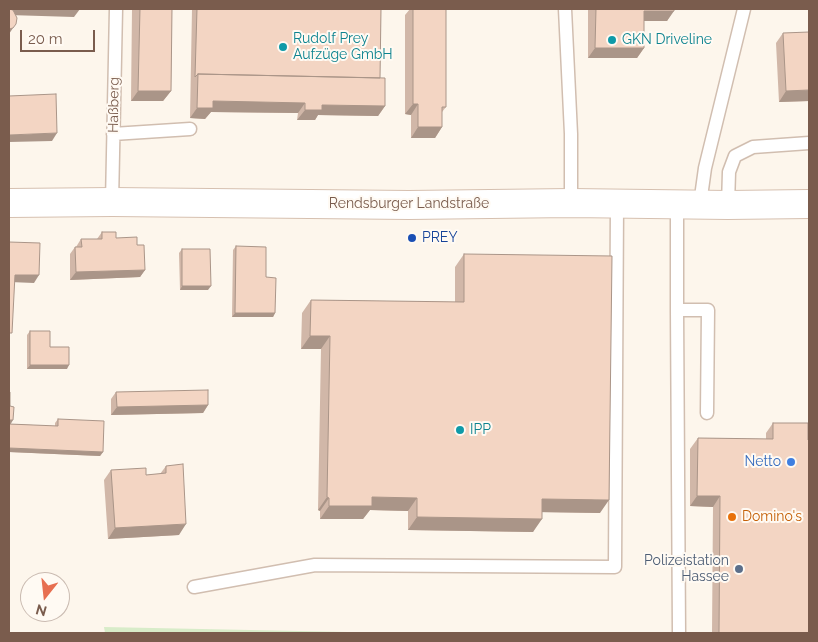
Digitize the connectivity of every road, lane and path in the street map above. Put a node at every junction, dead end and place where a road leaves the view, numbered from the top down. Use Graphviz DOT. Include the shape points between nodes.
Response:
graph roads {
  1 [pos="116,9"];
  2 [pos="565,9"];
  3 [pos="744,9"];
  4 [pos="190,129"];
  5 [pos="113,134"];
  6 [pos="809,142"];
  7 [pos="112,202"];
  8 [pos="9,203"];
  9 [pos="571,203"];
  10 [pos="616,204"];
  11 [pos="689,204"];
  12 [pos="809,204"];
  13 [pos="728,205"];
  14 [pos="677,310"];
  15 [pos="707,413"];
  16 [pos="194,587"];
  17 [pos="679,633"];
  1 -- 5 [label="lane, Haßberg"];
  2 -- 9 [label="lane"];
  3 -- 11 [label="lane" via="705,168"];
  4 -- 5 [label="lane"];
  5 -- 7 [label="lane, Haßberg"];
  6 -- 13 [label="lane" via="753,147 735,156 729,172"];
  7 -- 8 [label="street, Rendsburger Landstraße"];
  7 -- 9 [label="street, Rendsburger Landstraße"];
  9 -- 10 [label="street, Rendsburger Landstraße"];
  10 -- 11 [label="street, Rendsburger Landstraße"];
  10 -- 16 [label="lane" via="615,567 315,565"];
  11 -- 13 [label="street, Rendsburger Landstraße"];
  11 -- 14 [label="lane"];
  12 -- 13 [label="street, Rendsburger Landstraße"];
  14 -- 15 [label="lane" via="708,310"];
  14 -- 17 [label="lane"];
}
